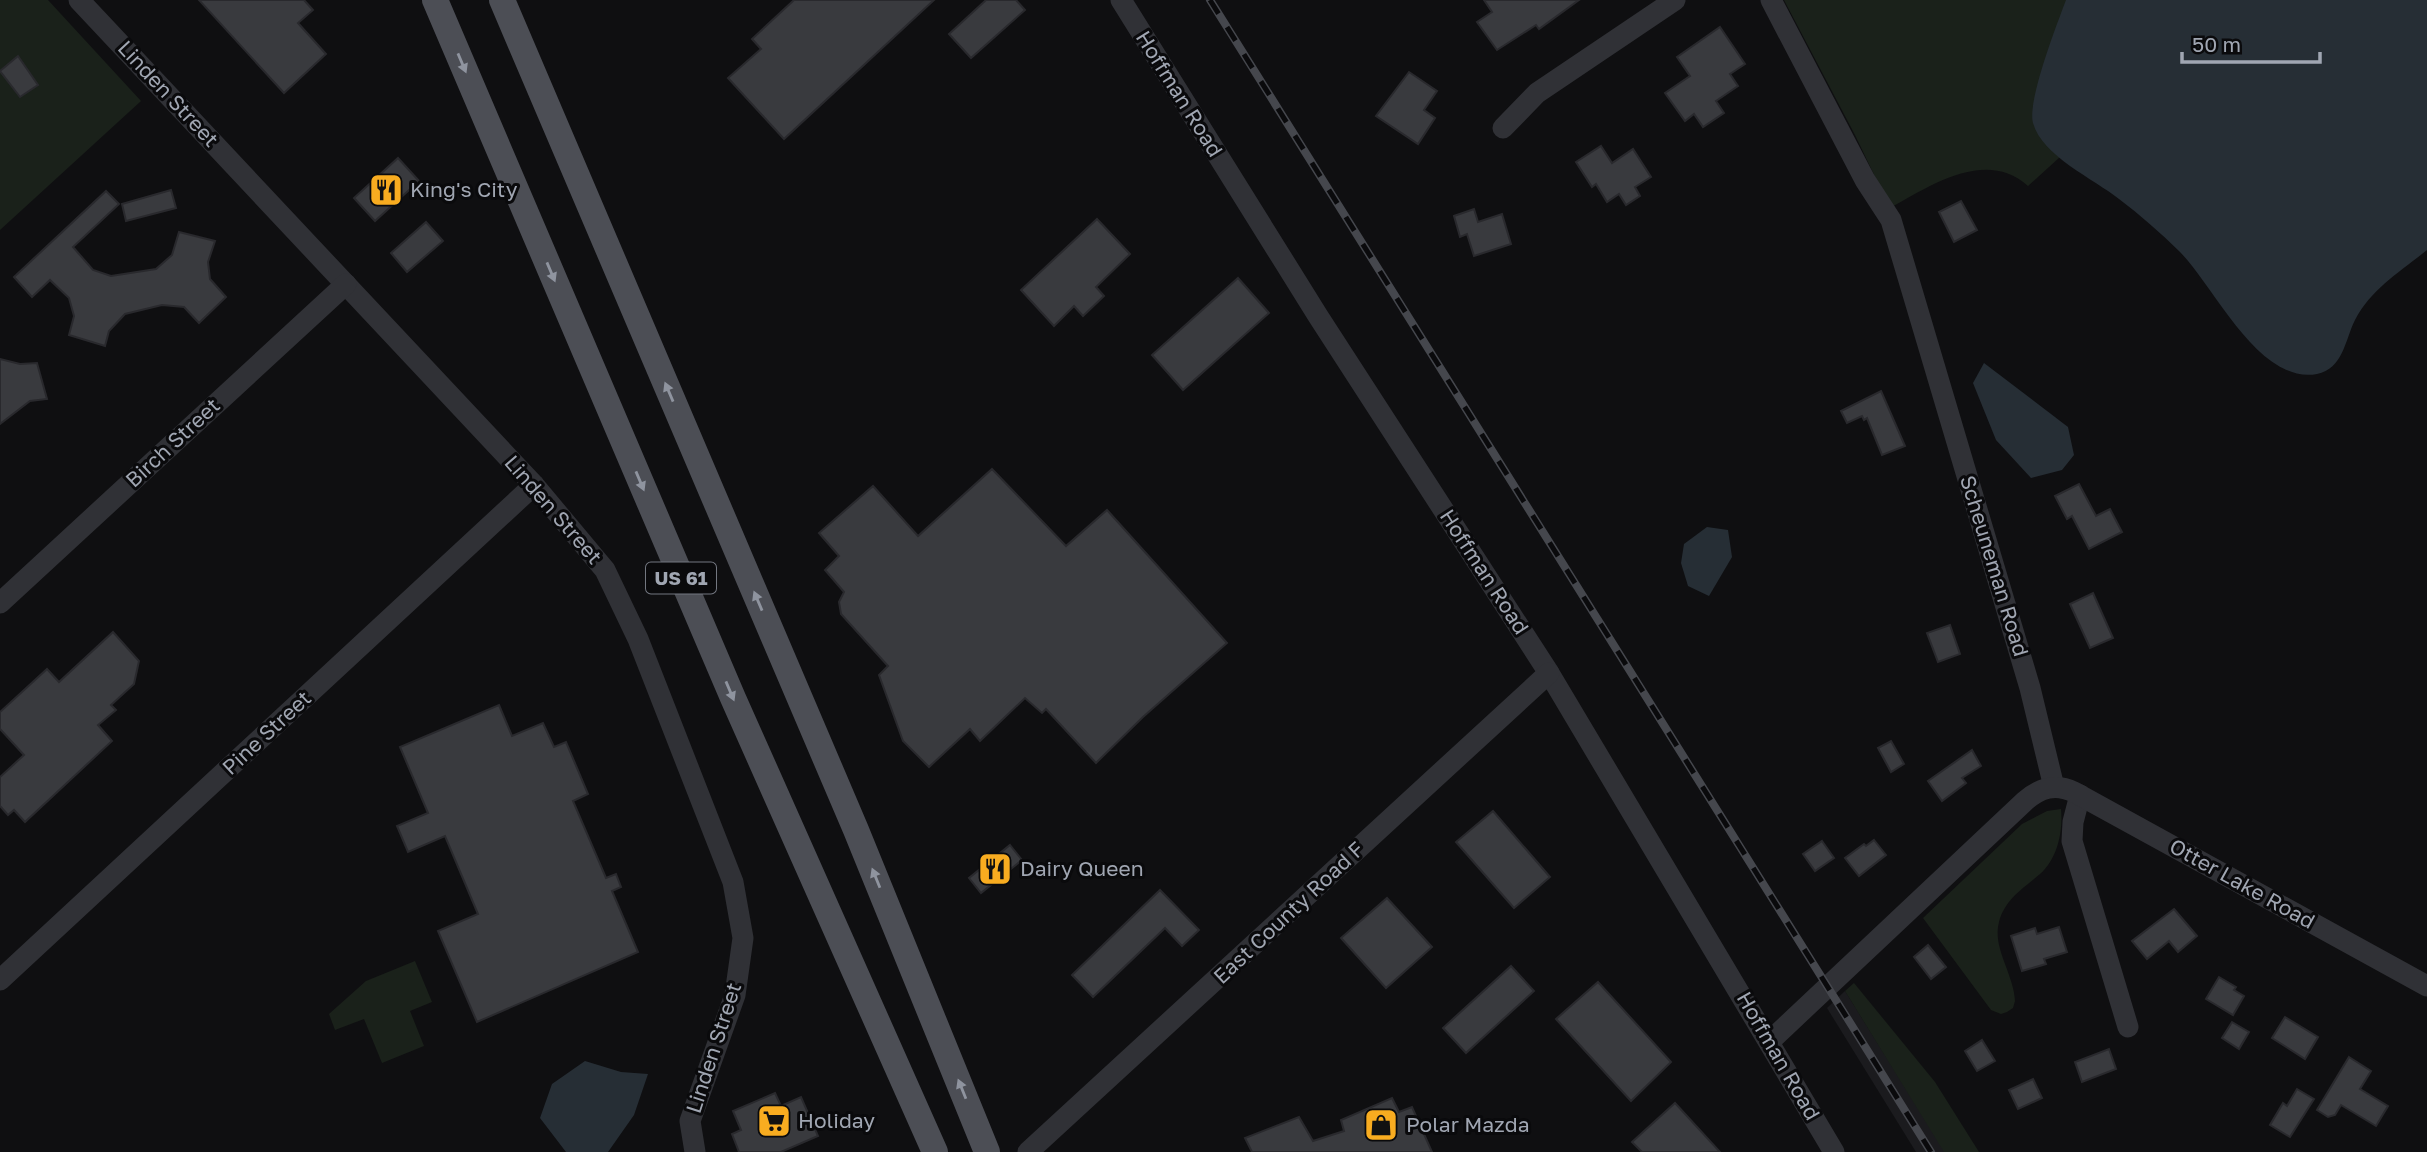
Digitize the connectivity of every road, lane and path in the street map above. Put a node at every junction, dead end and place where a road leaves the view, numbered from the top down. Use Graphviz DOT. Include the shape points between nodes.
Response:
graph roads {
  1 [pos="79,0"];
  2 [pos="435,0"];
  3 [pos="502,0"];
  4 [pos="1121,0"];
  5 [pos="1675,0"];
  6 [pos="1771,0"];
  7 [pos="1503,128"];
  8 [pos="346,284"];
  9 [pos="534,485"];
  10 [pos="0,603"];
  11 [pos="1549,673"];
  12 [pos="2054,787"];
  13 [pos="2080,795"];
  14 [pos="0,980"];
  15 [pos="2427,986"];
  16 [pos="2128,1027"];
  17 [pos="1770,1041"];
  18 [pos="695,1152"];
  19 [pos="935,1152"];
  20 [pos="987,1152"];
  21 [pos="1028,1152"];
  22 [pos="1834,1152"];
  1 -- 8 [label="street, Linden Street"];
  2 -- 19 [label="main road, US 61, one-way" via="733,698"];
  20 -- 3 [label="main road, US 61, one-way" via="856,830"];
  4 -- 11 [label="street, Hoffman Road"];
  5 -- 7 [label="street" via="1537,93"];
  6 -- 12 [label="street, Scheuneman Road" via="1865,180 1891,220 2030,688"];
  8 -- 9 [label="street, Linden Street"];
  8 -- 10 [label="street, Birch Street"];
  9 -- 14 [label="street, Pine Street"];
  9 -- 18 [label="street, Linden Street" via="605,570 638,639 733,881 743,938 736,995 690,1121"];
  11 -- 17 [label="street, Hoffman Road"];
  11 -- 21 [label="street, East County Road F"];
  12 -- 13 [label="street, Otter Lake Road"];
  12 -- 17 [label="street" via="2025,801"];
  13 -- 15 [label="street, Otter Lake Road"];
  13 -- 16 [label="street" via="2072,841"];
  17 -- 22 [label="street, Hoffman Road"];
}
